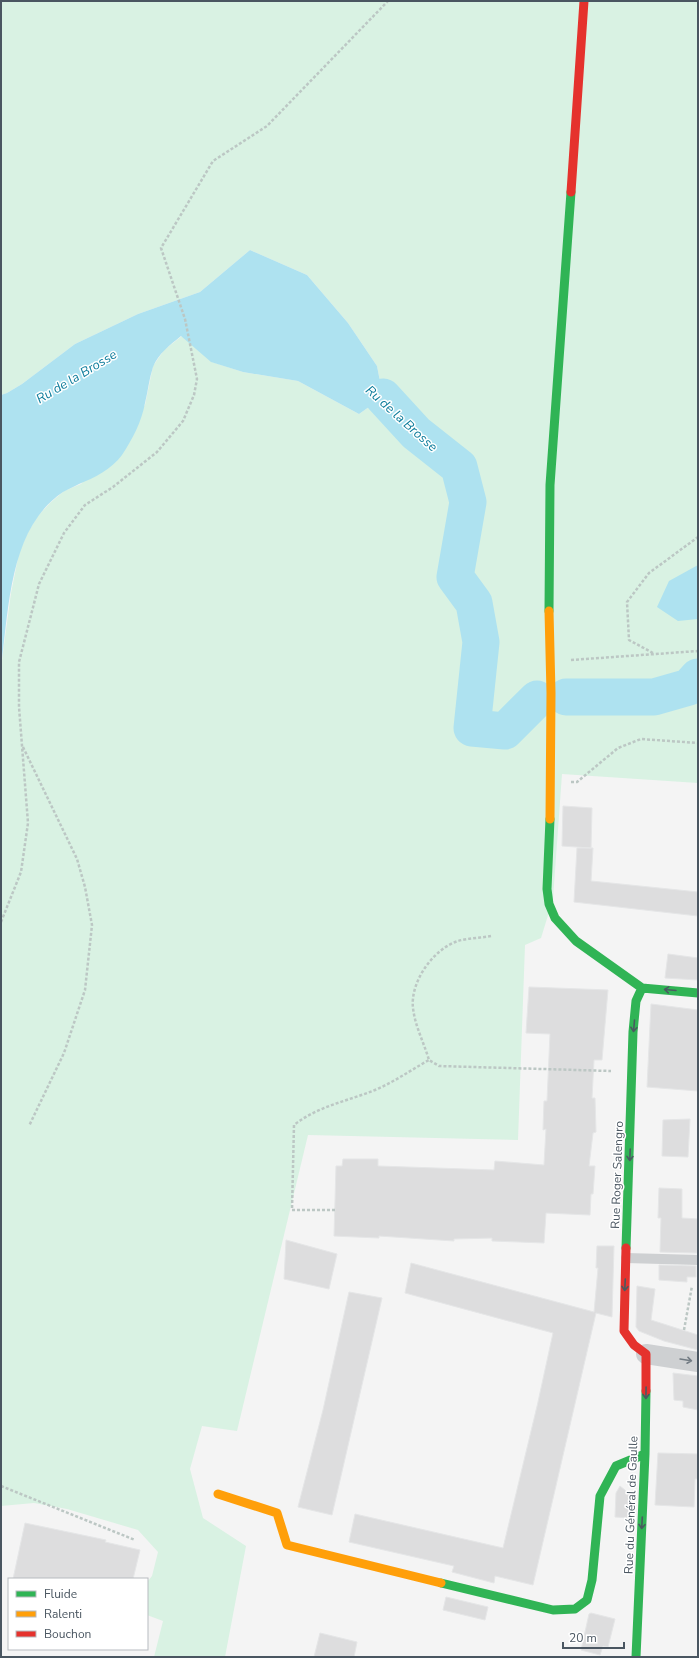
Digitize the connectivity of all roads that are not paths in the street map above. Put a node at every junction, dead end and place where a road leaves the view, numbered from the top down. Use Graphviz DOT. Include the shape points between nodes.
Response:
graph roads {
  1 [pos="584,1"];
  2 [pos="642,988"];
  3 [pos="698,993"];
  4 [pos="626,1258"];
  5 [pos="698,1260"];
  6 [pos="646,1354"];
  7 [pos="698,1362"];
  8 [pos="645,1454"];
  9 [pos="218,1494"];
  10 [pos="636,1657"];
  1 -- 2 [label="main road" via="550,485 551,781 547,889 555,918 576,941"];
  3 -- 2 [label="main road, one-way"];
  2 -- 4 [label="main road, Rue Roger Salengro, one-way" via="636,1001 633,1032"];
  4 -- 5 [label="lane"];
  4 -- 6 [label="main road, Rue Roger Salengro, one-way" via="624,1331 634,1345"];
  6 -- 7 [label="street, one-way"];
  6 -- 8 [label="main road, Rue du Général de Gaulle, one-way"];
  8 -- 9 [label="main road" via="616,1466 600,1496 592,1580 587,1600 575,1609 553,1610 287,1545 278,1513"];
  8 -- 10 [label="main road, Rue du Général de Gaulle, one-way"];
}
